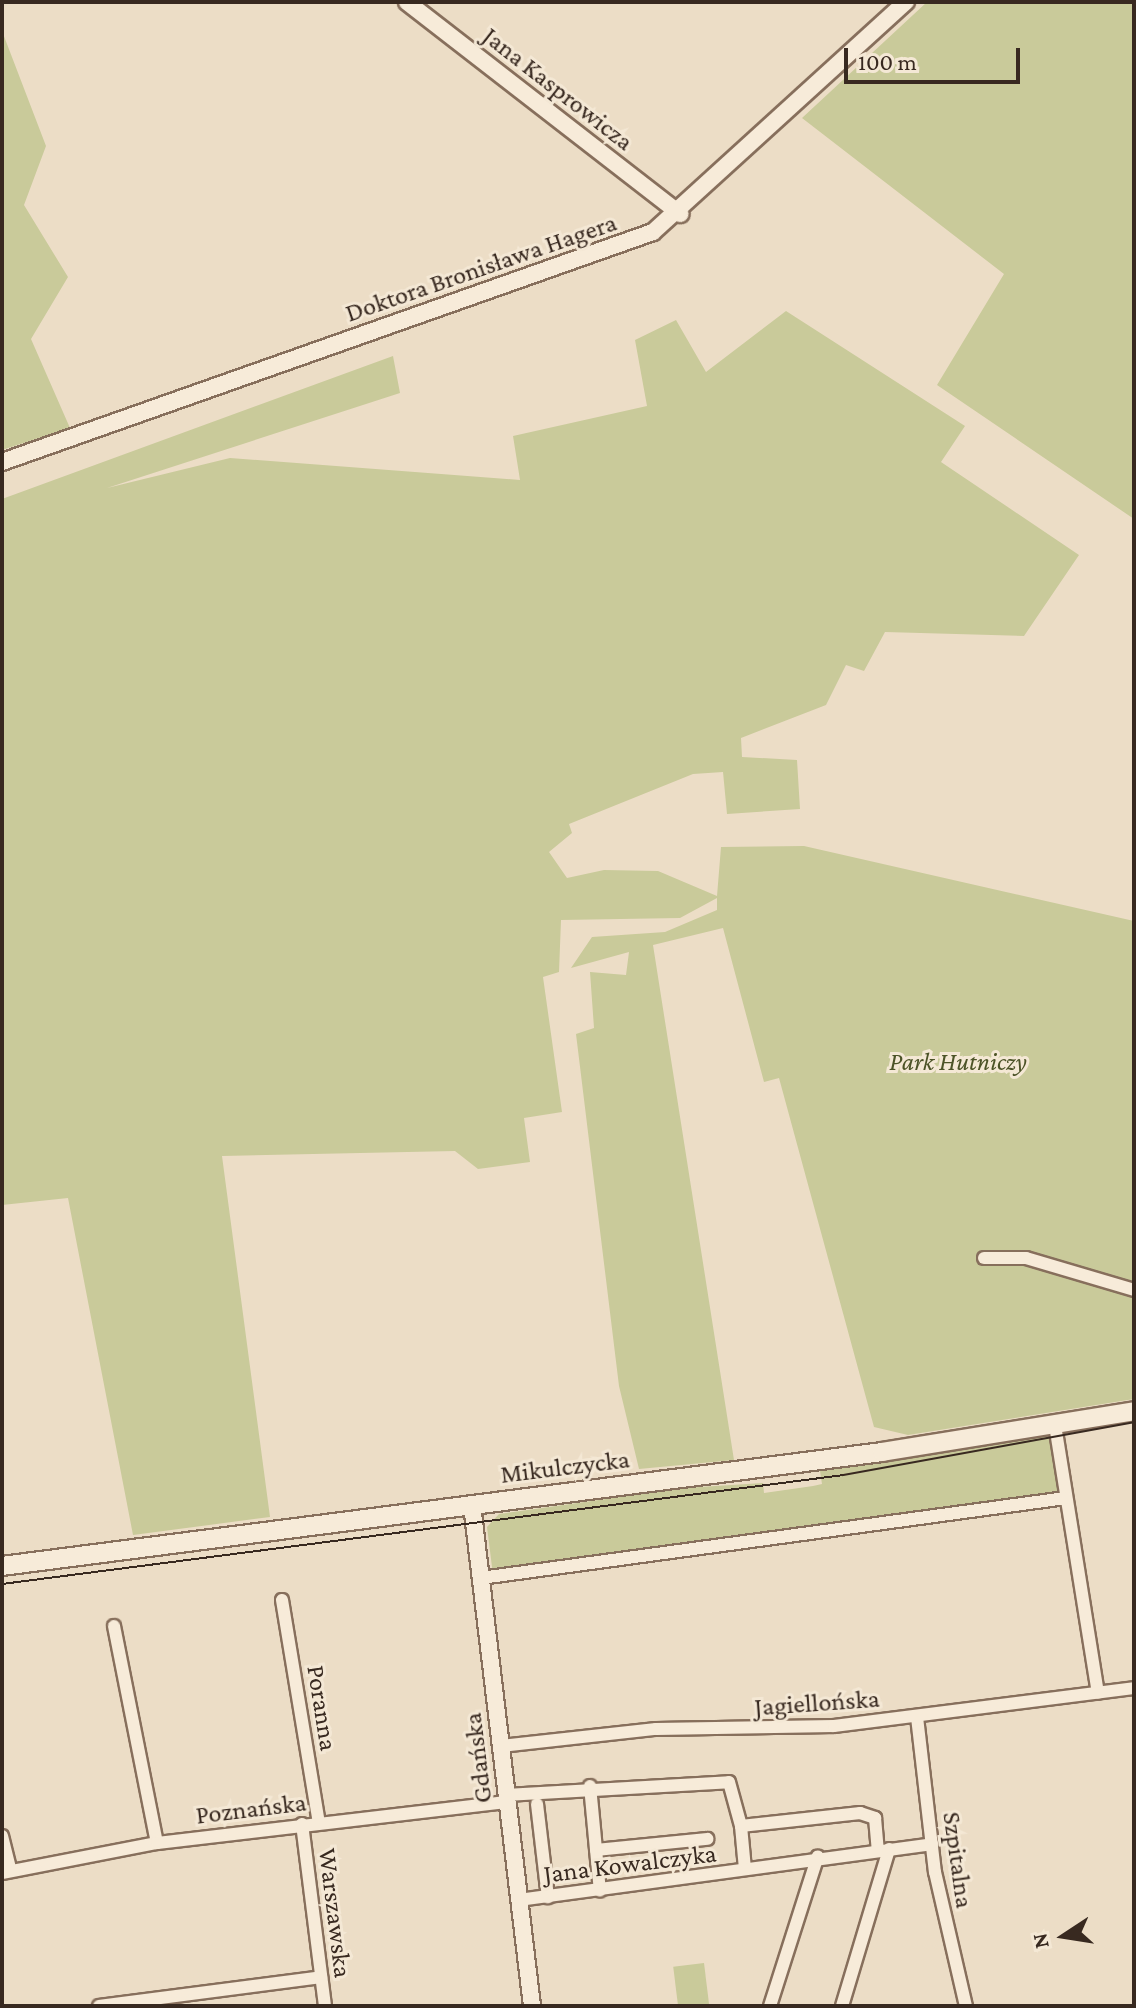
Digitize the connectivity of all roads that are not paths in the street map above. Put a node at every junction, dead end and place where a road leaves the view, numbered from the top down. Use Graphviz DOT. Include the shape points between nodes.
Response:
graph roads {
  1 [pos="407,2"];
  2 [pos="906,2"];
  3 [pos="680,214"];
  4 [pos="2,462"];
  5 [pos="984,1258"];
  6 [pos="1134,1290"];
  7 [pos="1134,1411"];
  8 [pos="1055,1425"];
  9 [pos="1066,1498"];
  10 [pos="472,1505"];
  11 [pos="2,1566"];
  12 [pos="481,1578"];
  13 [pos="282,1600"];
  14 [pos="114,1626"];
  15 [pos="1134,1688"];
  16 [pos="1098,1693"];
  17 [pos="917,1717"];
  18 [pos="501,1746"];
  19 [pos="590,1786"];
  20 [pos="507,1798"];
  21 [pos="537,1804"];
  22 [pos="319,1823"];
  23 [pos="302,1824"];
  24 [pos="741,1826"];
  25 [pos="2,1836"];
  26 [pos="707,1839"];
  27 [pos="157,1843"];
  28 [pos="932,1844"];
  29 [pos="596,1850"];
  30 [pos="884,1850"];
  31 [pos="818,1856"];
  32 [pos="745,1869"];
  33 [pos="6,1872"];
  34 [pos="600,1891"];
  35 [pos="548,1897"];
  36 [pos="519,1900"];
  37 [pos="321,1977"];
  38 [pos="99,2006"];
  39 [pos="325,2006"];
  40 [pos="532,2006"];
  41 [pos="770,2006"];
  42 [pos="842,2006"];
  43 [pos="966,2006"];
  1 -- 3 [label="street, Jana Kasprowicza"];
  2 -- 3 [label="street, Doktora Bronisława Hagera"];
  3 -- 4 [label="street, Doktora Bronisława Hagera" via="653,232"];
  5 -- 6 [label="street" via="1018,1256"];
  7 -- 8 [label="main road, Mikulczycka"];
  8 -- 9 [label="street"];
  8 -- 10 [label="main road, Mikulczycka"];
  9 -- 12 [label="street"];
  9 -- 16 [label="street"];
  10 -- 11 [label="main road, Mikulczycka"];
  10 -- 12 [label="street, Gdańska"];
  12 -- 18 [label="street, Gdańska"];
  13 -- 22 [label="street, Poranna"];
  14 -- 27 [label="street"];
  15 -- 16 [label="street, Jagiellońska"];
  16 -- 17 [label="street, Jagiellońska"];
  17 -- 18 [label="street, Jagiellońska" via="785,1729 656,1729"];
  17 -- 28 [label="street, Szpitalna"];
  18 -- 20 [label="street, Gdańska"];
  19 -- 20 [label="street, Poznańska"];
  19 -- 24 [label="street, Poznańska" via="624,1793 729,1782"];
  19 -- 29 [label="street"];
  20 -- 22 [label="street, Poznańska"];
  20 -- 36 [label="street, Gdańska"];
  21 -- 35 [label="street"];
  22 -- 23 [label="street, Poznańska"];
  23 -- 27 [label="street, Poznańska"];
  23 -- 37 [label="street, Warszawska"];
  24 -- 30 [label="street, Jana Kowalczyka" via="860,1813 875,1818"];
  24 -- 32 [label="street, Jana Kowalczyka"];
  25 -- 33 [label="street"];
  26 -- 29 [label="street"];
  27 -- 33 [label="street, Poznańska"];
  28 -- 30 [label="street, Jana Kowalczyka"];
  28 -- 43 [label="street, Szpitalna"];
  29 -- 34 [label="street"];
  30 -- 31 [label="street, Jana Kowalczyka"];
  30 -- 42 [label="street"];
  31 -- 32 [label="street, Jana Kowalczyka"];
  31 -- 41 [label="street"];
  32 -- 34 [label="street, Jana Kowalczyka"];
  34 -- 35 [label="street, Jana Kowalczyka"];
  35 -- 36 [label="street, Jana Kowalczyka"];
  36 -- 40 [label="street, Gdańska"];
  37 -- 38 [label="street"];
  37 -- 39 [label="street, Warszawska"];
}
